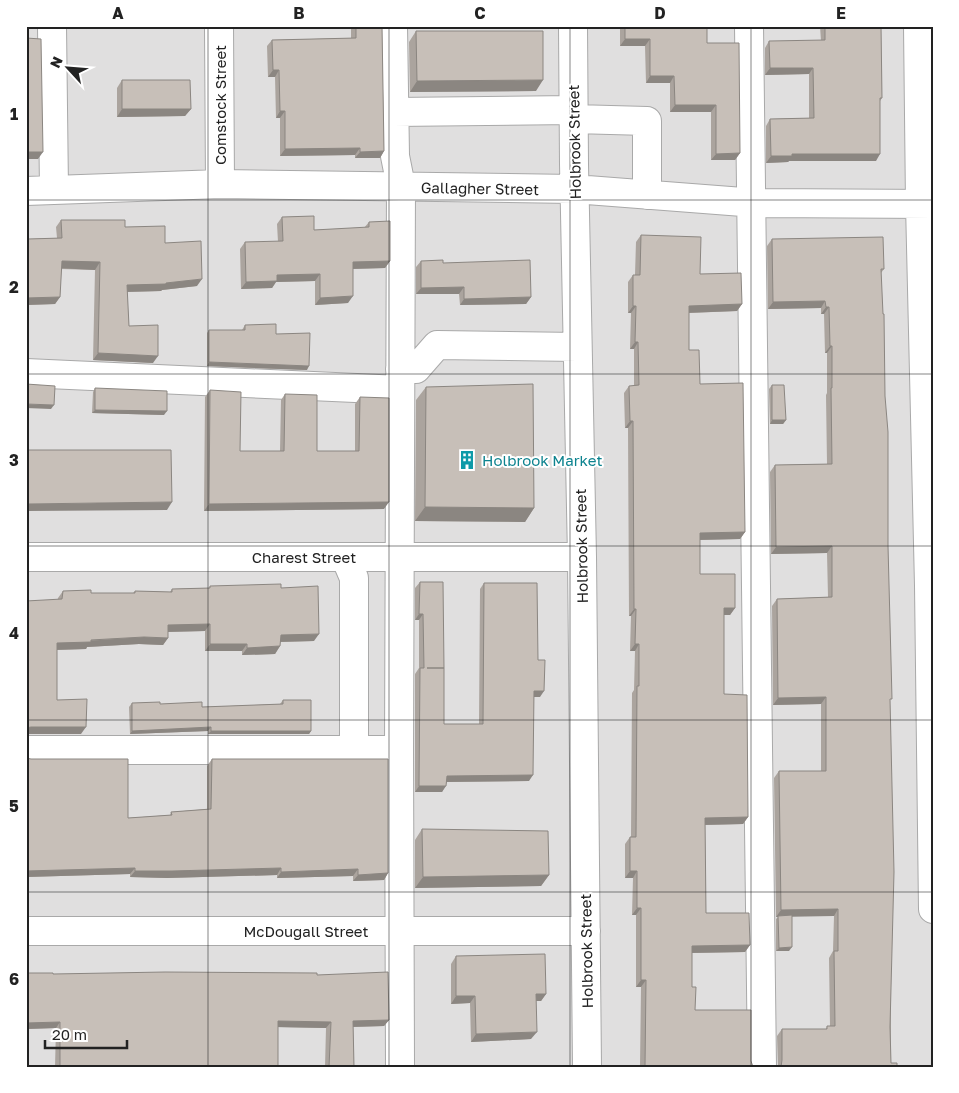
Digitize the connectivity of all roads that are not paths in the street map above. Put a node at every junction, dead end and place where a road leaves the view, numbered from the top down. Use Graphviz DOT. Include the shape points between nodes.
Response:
graph roads {
  1 [pos="52,26"];
  2 [pos="219,26"];
  3 [pos="394,26"];
  4 [pos="573,26"];
  5 [pos="749,26"];
  6 [pos="918,26"];
  7 [pos="394,112"];
  8 [pos="574,115"];
  9 [pos="220,184"];
  10 [pos="401,186"];
  11 [pos="574,189"];
  12 [pos="54,190"];
  13 [pos="26,191"];
  14 [pos="646,195"];
  15 [pos="750,203"];
  16 [pos="927,204"];
  17 [pos="577,347"];
  18 [pos="26,373"];
  19 [pos="400,380"];
  20 [pos="26,557"];
  21 [pos="345,557"];
  22 [pos="400,557"];
  23 [pos="582,557"];
  24 [pos="26,750"];
  25 [pos="354,750"];
  26 [pos="399,750"];
  27 [pos="933,909"];
  28 [pos="26,931"];
  29 [pos="400,931"];
  30 [pos="586,931"];
  31 [pos="400,1067"];
  32 [pos="588,1067"];
  33 [pos="762,1067"];
  1 -- 12 [label="street"];
  2 -- 9 [label="street, Comstock Street"];
  3 -- 7 [label="street"];
  4 -- 8 [label="street, Holbrook Street"];
  5 -- 15 [label="street"];
  6 -- 16 [label="street"];
  7 -- 8 [label="street"];
  7 -- 10 [label="street" via="395,156"];
  8 -- 11 [label="street, Holbrook Street"];
  8 -- 14 [label="street" via="647,121"];
  9 -- 10 [label="street, Gallagher Street"];
  9 -- 12 [label="street, Gallagher Street"];
  10 -- 11 [label="street, Gallagher Street"];
  10 -- 19 [label="street"];
  11 -- 14 [label="street, Gallagher Street"];
  11 -- 17 [label="street, Holbrook Street"];
  12 -- 13 [label="street, Gallagher Street"];
  14 -- 15 [label="street, Gallagher Street"];
  15 -- 16 [label="street, Gallagher Street"];
  15 -- 33 [label="street"];
  16 -- 27 [label="street"];
  17 -- 19 [label="street" via="437,345 416,369"];
  17 -- 23 [label="street, Holbrook Street"];
  18 -- 19 [label="street"];
  19 -- 22 [label="street"];
  20 -- 21 [label="street, Charest Street"];
  21 -- 22 [label="street, Charest Street"];
  21 -- 25 [label="street" via="354,578"];
  22 -- 23 [label="street, Charest Street"];
  22 -- 26 [label="street"];
  23 -- 30 [label="street, Holbrook Street"];
  24 -- 25 [label="street"];
  25 -- 26 [label="street"];
  26 -- 29 [label="street"];
  28 -- 29 [label="street, McDougall Street"];
  29 -- 30 [label="street, McDougall Street"];
  29 -- 31 [label="street"];
  30 -- 32 [label="street, Holbrook Street"];
}
